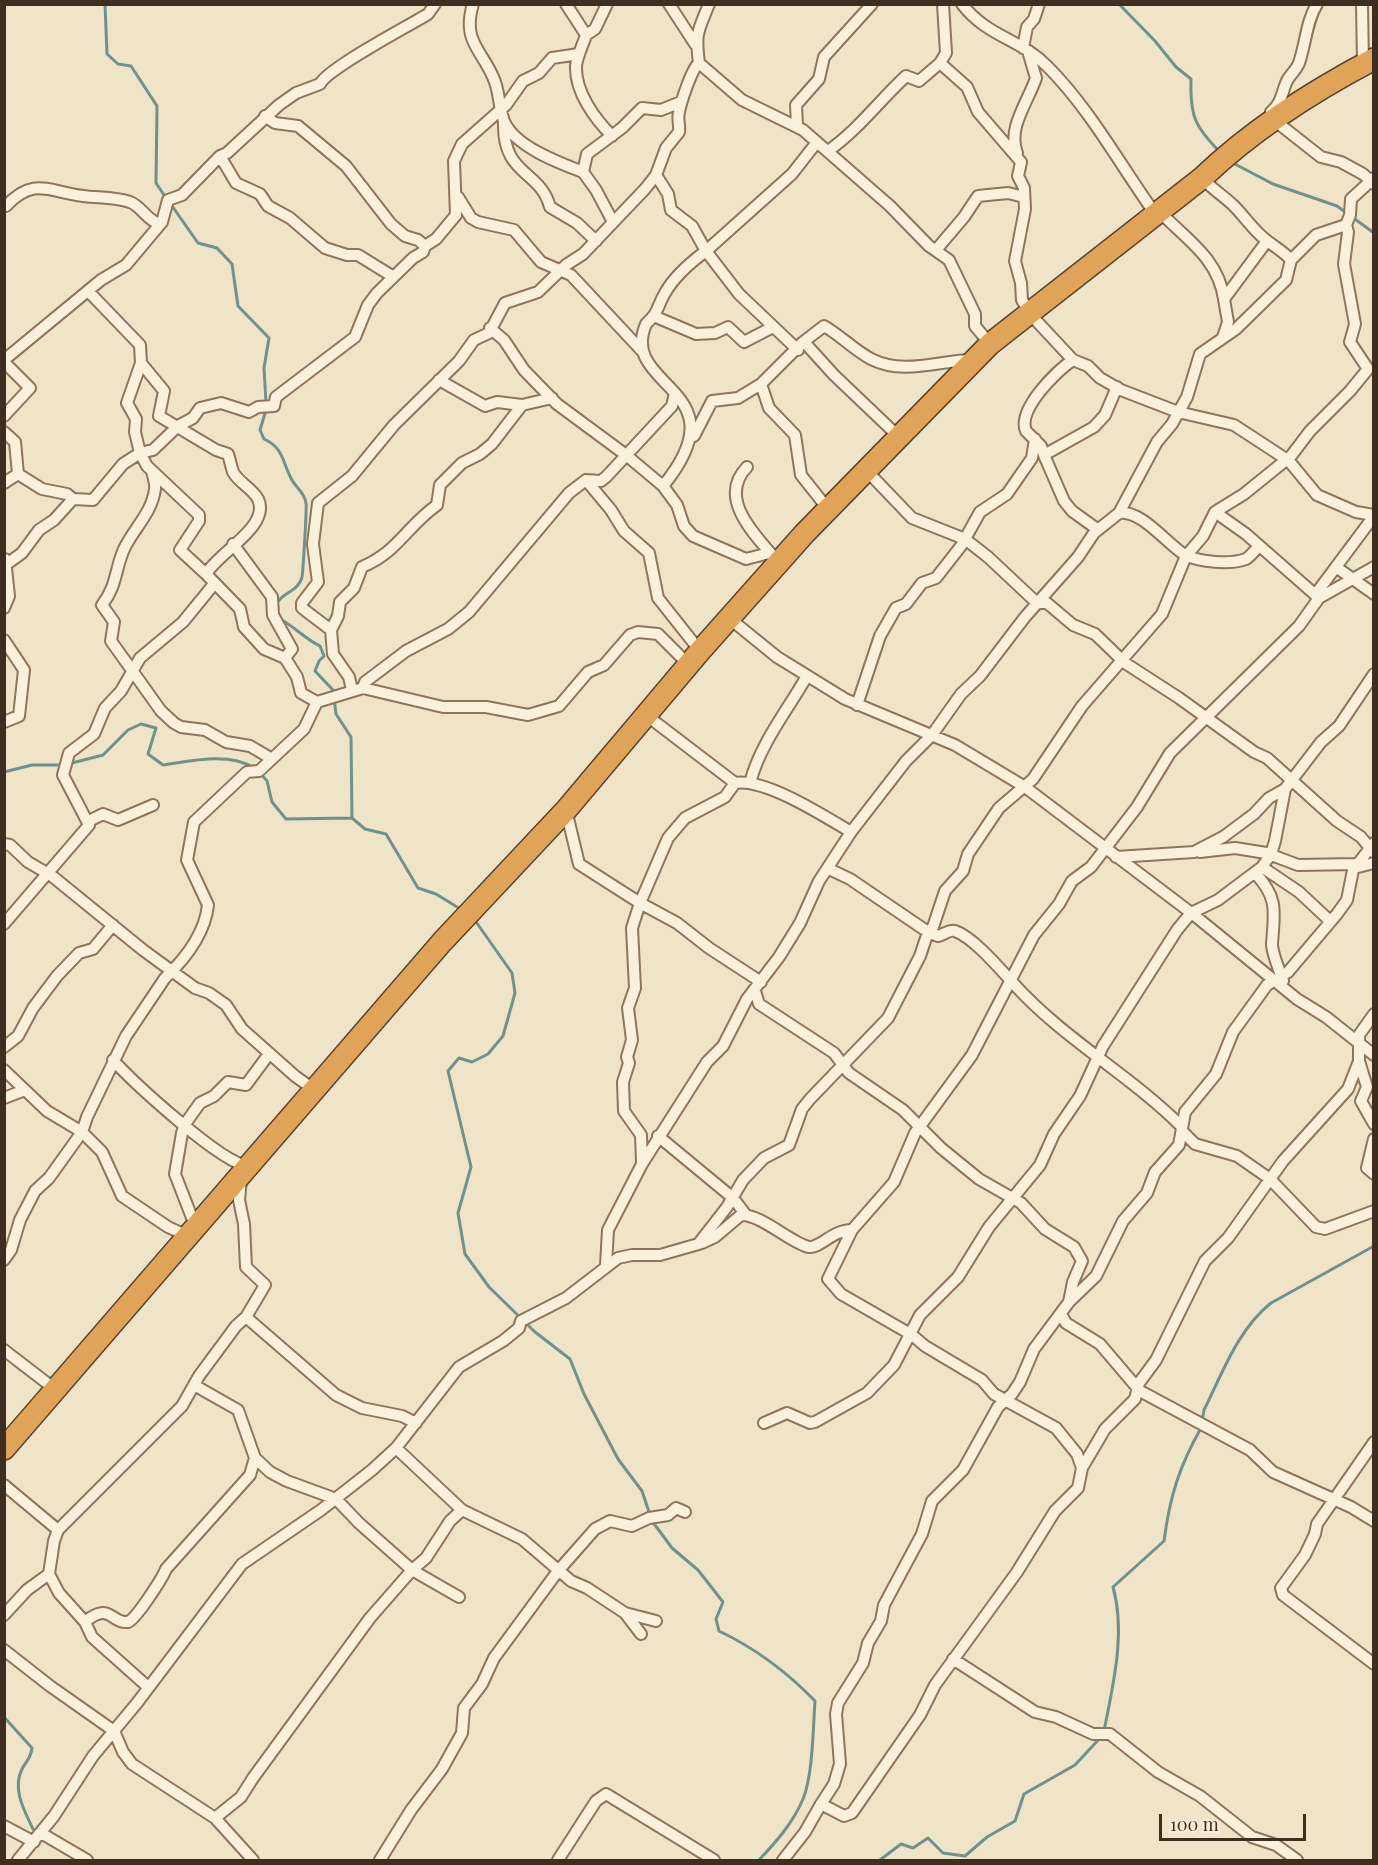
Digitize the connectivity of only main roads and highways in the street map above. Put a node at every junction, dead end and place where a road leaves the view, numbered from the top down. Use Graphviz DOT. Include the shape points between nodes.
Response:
graph roads {
  1 [pos="1368,62"];
  2 [pos="4,1449"];
  1 -- 2 [label="highway" via="1233,149 1158,214 983,352 867,471 774,558 729,618 566,810 442,942"];
}
